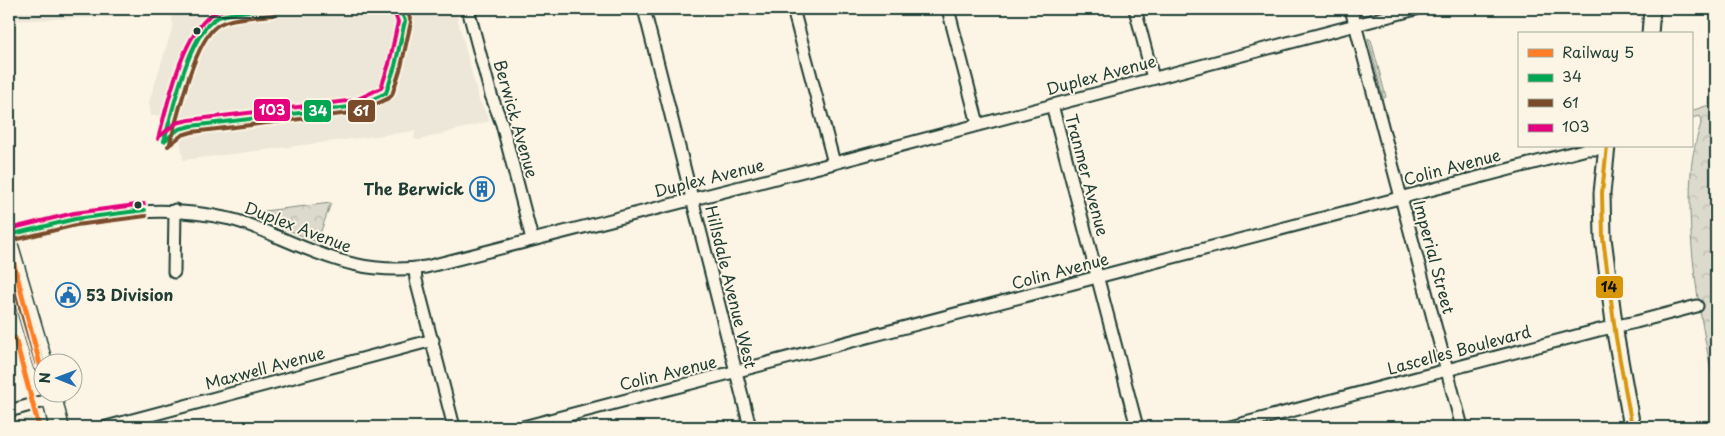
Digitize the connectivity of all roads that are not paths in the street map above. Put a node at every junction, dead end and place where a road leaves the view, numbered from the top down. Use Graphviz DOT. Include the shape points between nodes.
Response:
graph roads {
  1 [pos="468,9"];
  2 [pos="644,9"];
  3 [pos="793,9"];
  4 [pos="948,9"];
  5 [pos="1135,9"];
  6 [pos="1351,9"];
  7 [pos="1416,9"];
  8 [pos="1652,9"];
  9 [pos="1356,24"];
  10 [pos="1650,32"];
  11 [pos="1154,78"];
  12 [pos="1052,105"];
  13 [pos="978,124"];
  14 [pos="1606,148"];
  15 [pos="834,163"];
  16 [pos="1401,197"];
  17 [pos="692,199"];
  18 [pos="174,210"];
  19 [pos="9,235"];
  20 [pos="532,239"];
  21 [pos="9,248"];
  22 [pos="415,269"];
  23 [pos="174,272"];
  24 [pos="1098,278"];
  25 [pos="1697,306"];
  26 [pos="1614,327"];
  27 [pos="433,340"];
  28 [pos="40,354"];
  29 [pos="1447,370"];
  30 [pos="736,372"];
  31 [pos="32,403"];
  32 [pos="53,404"];
  33 [pos="9,411"];
  34 [pos="59,427"];
  35 [pos="106,427"];
  36 [pos="454,427"];
  37 [pos="523,427"];
  38 [pos="750,427"];
  39 [pos="1137,427"];
  40 [pos="1230,427"];
  41 [pos="1462,427"];
  42 [pos="1632,427"];
  1 -- 20 [label="street, Berwick Avenue"];
  2 -- 17 [label="street, Hillsdale Avenue West"];
  3 -- 15 [label="street"];
  4 -- 13 [label="street"];
  5 -- 11 [label="street"];
  6 -- 9 [label="street, Imperial Street"];
  7 -- 9 [label="street, Duplex Avenue"];
  8 -- 10 [label="street"];
  9 -- 11 [label="street, Duplex Avenue"];
  9 -- 16 [label="street, Imperial Street"];
  11 -- 12 [label="street, Duplex Avenue"];
  12 -- 13 [label="street, Duplex Avenue"];
  12 -- 24 [label="street, Tranmer Avenue"];
  13 -- 15 [label="street, Duplex Avenue"];
  14 -- 16 [label="street, Colin Avenue" via="1587,149"];
  14 -- 26 [label="street" via="1603,238"];
  15 -- 17 [label="street, Duplex Avenue"];
  16 -- 24 [label="street, Colin Avenue"];
  16 -- 29 [label="street, Imperial Street"];
  17 -- 20 [label="street, Duplex Avenue"];
  17 -- 30 [label="street, Hillsdale Avenue West"];
  18 -- 19 [label="street, Duplex Avenue" via="101,215"];
  18 -- 22 [label="street, Duplex Avenue" via="231,219 354,266"];
  18 -- 23 [label="street"];
  20 -- 22 [label="street, Duplex Avenue"];
  21 -- 28 [label="main road"];
  22 -- 27 [label="street"];
  24 -- 30 [label="street, Colin Avenue"];
  24 -- 39 [label="street, Tranmer Avenue"];
  25 -- 26 [label="street, Lascelles Boulevard"];
  26 -- 29 [label="street, Lascelles Boulevard"];
  26 -- 42 [label="street"];
  27 -- 35 [label="street, Maxwell Avenue"];
  27 -- 36 [label="street"];
  29 -- 40 [label="street, Lascelles Boulevard"];
  29 -- 41 [label="street, Imperial Street"];
  30 -- 37 [label="street, Colin Avenue"];
  30 -- 38 [label="street, Hillsdale Avenue West"];
  31 -- 33 [label="street"];
  32 -- 34 [label="main road"];
}
